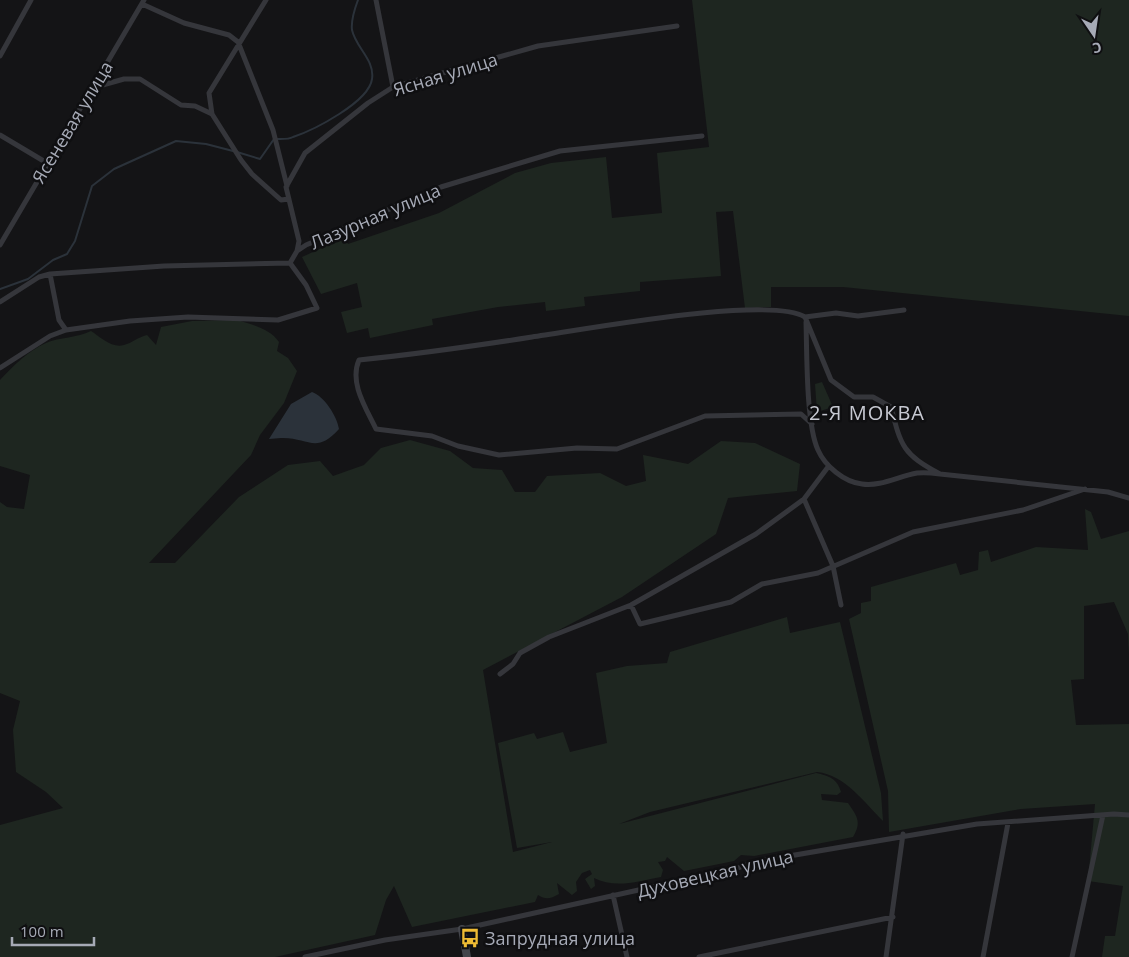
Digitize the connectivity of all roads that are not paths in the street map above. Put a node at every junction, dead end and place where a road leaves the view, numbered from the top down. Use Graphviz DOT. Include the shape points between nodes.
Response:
graph roads {
  1 [pos="31,0"];
  2 [pos="266,0"];
  3 [pos="376,0"];
  4 [pos="143,2"];
  5 [pos="677,26"];
  6 [pos="239,44"];
  7 [pos="0,56"];
  8 [pos="393,87"];
  9 [pos="92,88"];
  10 [pos="212,114"];
  11 [pos="0,135"];
  12 [pos="702,136"];
  13 [pos="47,163"];
  14 [pos="287,186"];
  15 [pos="289,199"];
  16 [pos="0,245"];
  17 [pos="297,251"];
  18 [pos="290,263"];
  19 [pos="50,274"];
  20 [pos="0,302"];
  21 [pos="904,310"];
  22 [pos="805,317"];
  23 [pos="66,330"];
  24 [pos="0,368"];
  25 [pos="812,424"];
  26 [pos="828,467"];
  27 [pos="940,474"];
  28 [pos="1085,489"];
  29 [pos="1129,498"];
  30 [pos="804,499"];
  31 [pos="833,566"];
  32 [pos="631,605"];
  33 [pos="841,605"];
  34 [pos="500,674"];
  35 [pos="1104,815"];
  36 [pos="1129,815"];
  37 [pos="1008,823"];
  38 [pos="903,834"];
  39 [pos="613,895"];
  40 [pos="893,917"];
  41 [pos="462,929"];
  42 [pos="305,957"];
  43 [pos="467,957"];
  44 [pos="627,957"];
  45 [pos="699,957"];
  46 [pos="886,957"];
  47 [pos="983,957"];
  48 [pos="1072,957"];
  1 -- 7 [label="street"];
  2 -- 6 [label="street"];
  3 -- 8 [label="street"];
  4 -- 6 [label="street" via="184,22 229,35"];
  4 -- 9 [label="street, Ясеневая улица"];
  5 -- 8 [label="street, Ясная улица" via="538,46"];
  6 -- 10 [label="street" via="209,94"];
  6 -- 14 [label="street" via="273,130"];
  8 -- 14 [label="street, Ясная улица" via="305,153"];
  9 -- 10 [label="street" via="124,78 140,79 182,106 196,106"];
  9 -- 13 [label="street, Ясеневая улица"];
  10 -- 15 [label="street" via="252,174 281,200"];
  11 -- 13 [label="street"];
  12 -- 17 [label="street, Лазурная улица" via="560,152 441,187"];
  13 -- 16 [label="street, Ясеневая улица"];
  14 -- 15 [label="street"];
  15 -- 17 [label="street" via="299,241"];
  17 -- 18 [label="street, Лазурная улица"];
  18 -- 19 [label="street" via="164,266"];
  18 -- 23 [label="street" via="317,308 278,320 188,317"];
  19 -- 20 [label="street" via="39,277"];
  19 -- 23 [label="street" via="59,320"];
  21 -- 22 [label="street" via="858,316 836,313"];
  22 -- 25 [label="street"];
  22 -- 25 [label="street" via="790,310 733,310 359,360 354,380 376,429 432,436 498,455 577,448 617,449 705,416 801,414"];
  22 -- 27 [label="street" via="831,380 854,397 873,397 891,407 903,447 918,462"];
  23 -- 24 [label="street" via="34,345"];
  25 -- 26 [label="street" via="817,448"];
  26 -- 27 [label="street" via="861,484 919,472"];
  26 -- 30 [label="street"];
  27 -- 28 [label="street"];
  28 -- 29 [label="street"];
  28 -- 31 [label="street" via="1023,510 913,532"];
  30 -- 31 [label="street"];
  30 -- 32 [label="street" via="756,534"];
  31 -- 32 [label="street" via="818,573 762,584 731,602 640,624"];
  31 -- 33 [label="street"];
  32 -- 34 [label="street" via="549,637 520,654"];
  35 -- 36 [label="street, Духовецкая улица"];
  35 -- 37 [label="street, Духовецкая улица"];
  35 -- 48 [label="street"];
  37 -- 38 [label="street, Духовецкая улица"];
  37 -- 47 [label="street"];
  38 -- 39 [label="street, Духовецкая улица" via="754,862"];
  38 -- 40 [label="street"];
  39 -- 41 [label="street, Духовецкая улица"];
  39 -- 44 [label="street"];
  40 -- 45 [label="street"];
  40 -- 46 [label="street"];
  41 -- 42 [label="street, Духовецкая улица" via="385,940"];
  41 -- 43 [label="street"];
}
